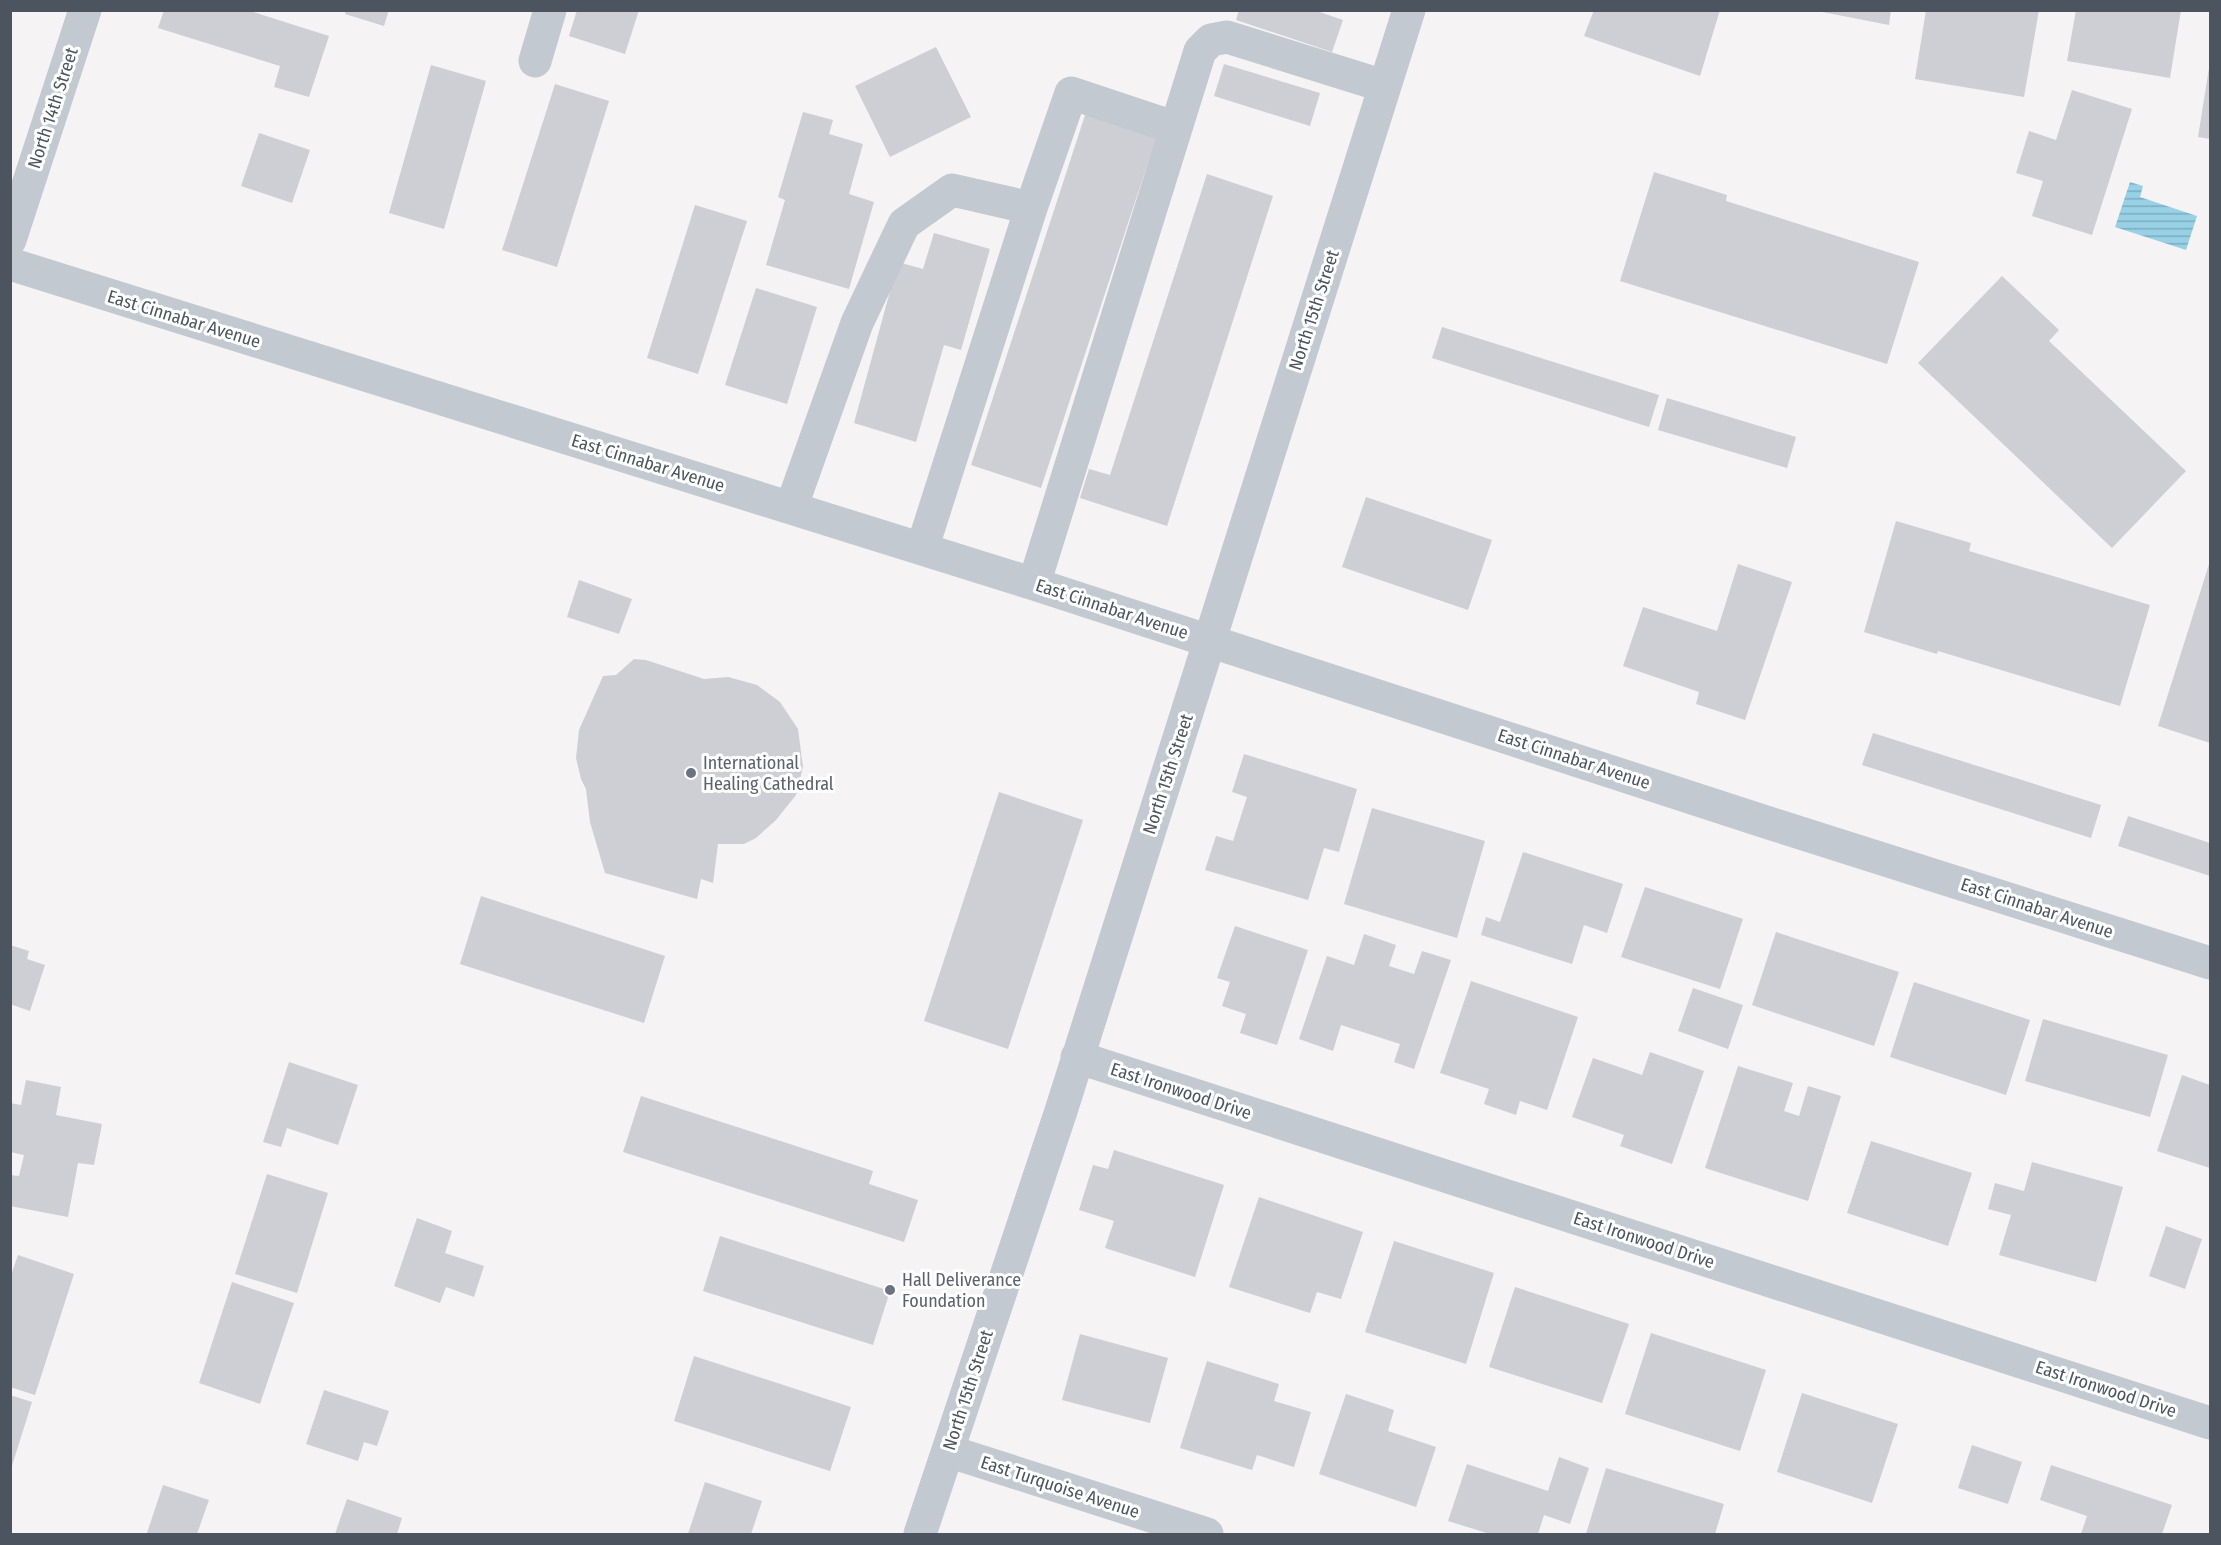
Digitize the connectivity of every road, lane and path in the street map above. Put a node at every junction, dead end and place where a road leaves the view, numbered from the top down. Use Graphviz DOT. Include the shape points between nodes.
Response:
graph roads {
  1 [pos="85,10"];
  2 [pos="550,10"];
  3 [pos="1408,10"];
  4 [pos="535,61"];
  5 [pos="1384,86"];
  6 [pos="1176,128"];
  7 [pos="1031,208"];
  8 [pos="10,240"];
  9 [pos="10,264"];
  10 [pos="791,508"];
  11 [pos="922,549"];
  12 [pos="1034,584"];
  13 [pos="1211,641"];
  14 [pos="2211,963"];
  15 [pos="1077,1057"];
  16 [pos="2211,1422"];
  17 [pos="948,1451"];
  18 [pos="920,1534"];
  19 [pos="1207,1534"];
  1 -- 8 [label="street, North 14th Street"];
  2 -- 4 [label="street"];
  3 -- 5 [label="street, North 15th Street"];
  5 -- 6 [label="street" via="1227,37 1211,40 1200,51"];
  5 -- 13 [label="street, North 15th Street"];
  6 -- 7 [label="street" via="1071,93"];
  6 -- 12 [label="street"];
  7 -- 10 [label="street" via="952,190 904,224 857,323"];
  7 -- 11 [label="street"];
  9 -- 10 [label="street, East Cinnabar Avenue"];
  10 -- 11 [label="street, East Cinnabar Avenue"];
  11 -- 12 [label="street, East Cinnabar Avenue"];
  12 -- 13 [label="street, East Cinnabar Avenue"];
  13 -- 14 [label="street, East Cinnabar Avenue"];
  13 -- 15 [label="street, North 15th Street"];
  15 -- 16 [label="street, East Ironwood Drive"];
  15 -- 17 [label="street, North 15th Street"];
  17 -- 18 [label="street, North 15th Street"];
  17 -- 19 [label="street, East Turquoise Avenue"];
}
